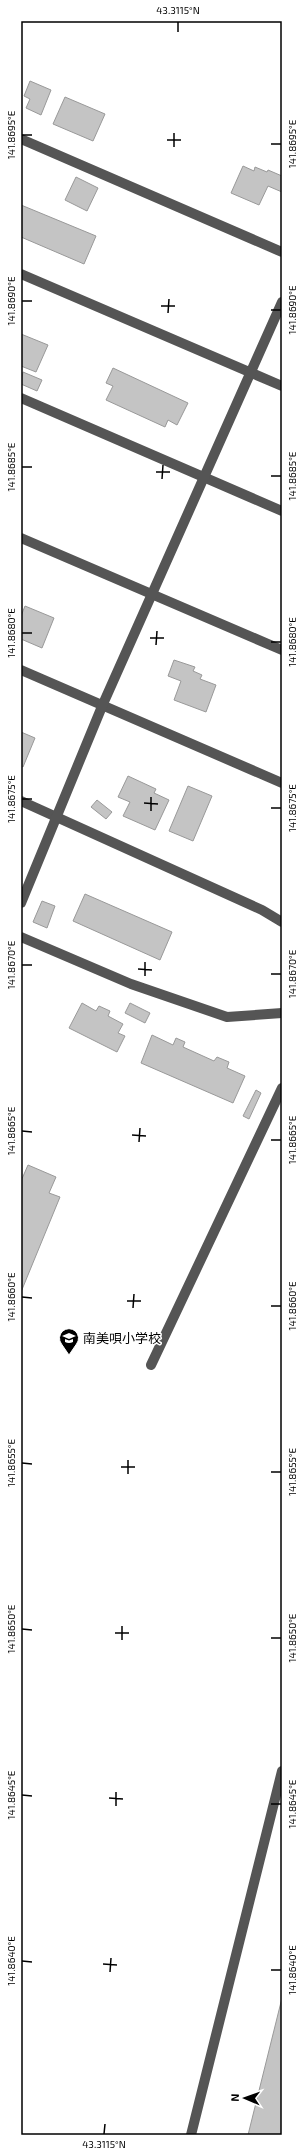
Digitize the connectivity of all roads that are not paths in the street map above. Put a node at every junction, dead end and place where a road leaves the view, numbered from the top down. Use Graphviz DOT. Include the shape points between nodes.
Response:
graph roads {
  1 [pos="21,139"];
  2 [pos="282,252"];
  3 [pos="21,274"];
  4 [pos="282,302"];
  5 [pos="252,373"];
  6 [pos="282,386"];
  7 [pos="21,398"];
  8 [pos="205,476"];
  9 [pos="282,511"];
  10 [pos="21,538"];
  11 [pos="152,594"];
  12 [pos="282,650"];
  13 [pos="21,670"];
  14 [pos="103,704"];
  15 [pos="282,783"];
  16 [pos="21,801"];
  17 [pos="57,816"];
  18 [pos="21,903"];
  19 [pos="282,922"];
  20 [pos="21,937"];
  21 [pos="282,1013"];
  22 [pos="282,1088"];
  23 [pos="151,1364"];
  24 [pos="282,1771"];
  25 [pos="191,2135"];
  1 -- 2 [label="street"];
  3 -- 5 [label="street"];
  4 -- 5 [label="street"];
  5 -- 6 [label="street"];
  5 -- 8 [label="street"];
  7 -- 8 [label="street"];
  8 -- 9 [label="street"];
  8 -- 11 [label="street"];
  10 -- 11 [label="street"];
  11 -- 12 [label="street"];
  11 -- 14 [label="street"];
  13 -- 14 [label="street"];
  14 -- 15 [label="street"];
  14 -- 17 [label="street"];
  16 -- 17 [label="street"];
  17 -- 18 [label="street"];
  17 -- 19 [label="street" via="262,910"];
  20 -- 21 [label="street" via="130,984 227,1017"];
  22 -- 23 [label="street"];
  24 -- 25 [label="street"];
}
